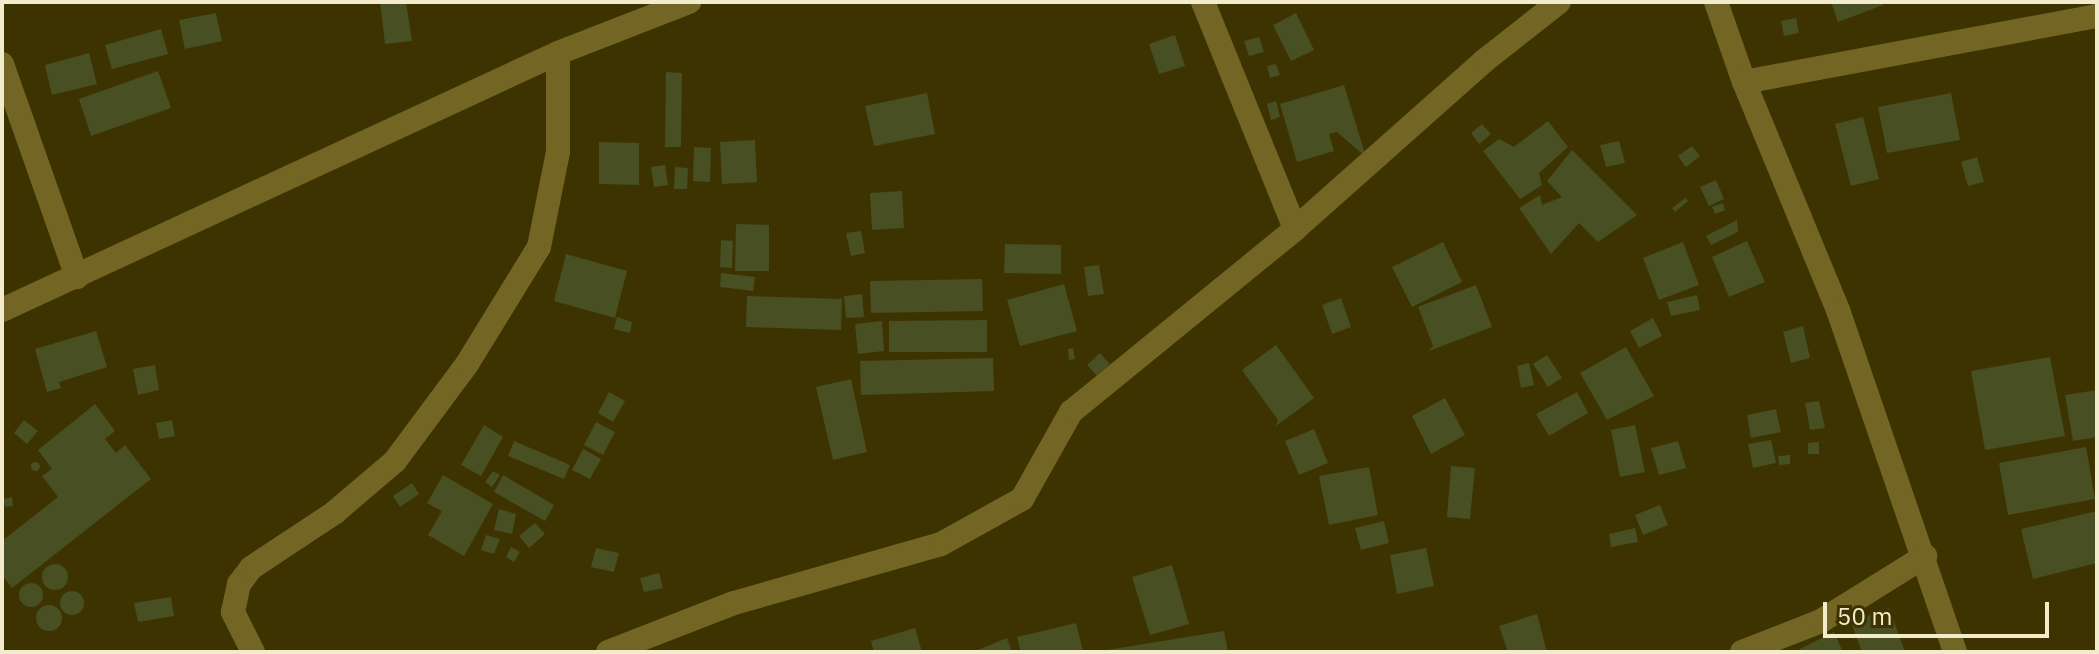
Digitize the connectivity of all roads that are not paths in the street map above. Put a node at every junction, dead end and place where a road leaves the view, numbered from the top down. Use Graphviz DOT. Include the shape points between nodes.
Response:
graph roads {
  1 [pos="689,2"];
  2 [pos="1203,2"];
  3 [pos="1559,2"];
  4 [pos="1716,2"];
  5 [pos="2097,16"];
  6 [pos="558,53"];
  7 [pos="2,64"];
  8 [pos="1744,82"];
  9 [pos="1295,229"];
  10 [pos="77,277"];
  11 [pos="2,310"];
  12 [pos="1925,556"];
  13 [pos="253,652"];
  14 [pos="608,652"];
  15 [pos="1742,652"];
  16 [pos="1955,652"];
  1 -- 6 [label="street"];
  2 -- 9 [label="street"];
  3 -- 9 [label="street" via="1484,61"];
  4 -- 8 [label="street"];
  5 -- 8 [label="street"];
  6 -- 10 [label="street"];
  6 -- 13 [label="street" via="558,152 539,247 467,364 395,461 334,513 251,568 239,584 233,612"];
  7 -- 10 [label="street"];
  8 -- 12 [label="street" via="1838,310"];
  9 -- 14 [label="street" via="1071,412 1022,499 941,544 734,603"];
  10 -- 11 [label="street"];
  12 -- 15 [label="street" via="1821,621"];
  12 -- 16 [label="street"];
}
